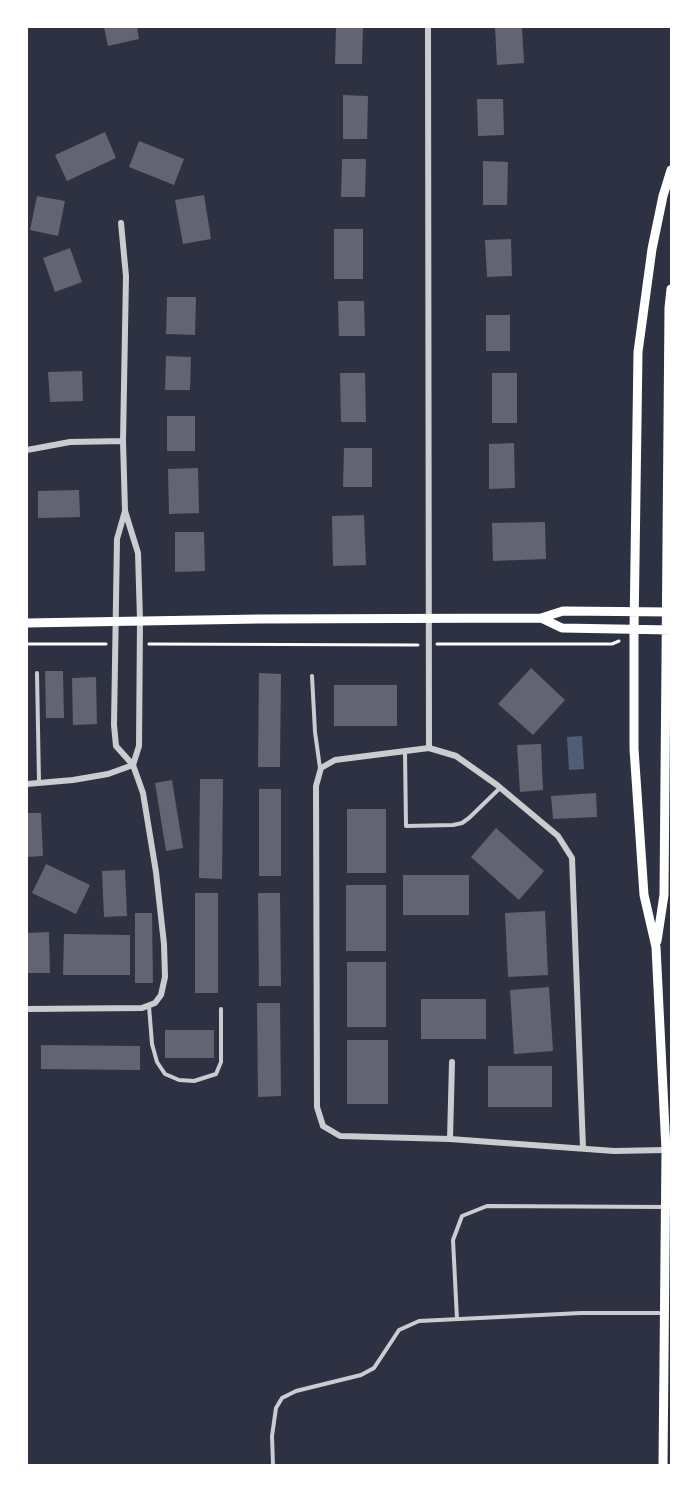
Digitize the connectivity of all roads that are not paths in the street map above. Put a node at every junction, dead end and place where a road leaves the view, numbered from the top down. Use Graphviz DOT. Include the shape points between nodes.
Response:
graph roads {
  1 [pos="428,27"];
  2 [pos="671,170"];
  3 [pos="121,223"];
  4 [pos="671,289"];
  5 [pos="123,441"];
  6 [pos="27,450"];
  7 [pos="125,511"];
  8 [pos="634,612"];
  9 [pos="669,612"];
  10 [pos="428,618"];
  11 [pos="542,618"];
  12 [pos="140,620"];
  13 [pos="116,621"];
  14 [pos="27,623"];
  15 [pos="634,630"];
  16 [pos="668,630"];
  17 [pos="37,673"];
  18 [pos="312,676"];
  19 [pos="429,748"];
  20 [pos="405,751"];
  21 [pos="133,765"];
  22 [pos="321,768"];
  23 [pos="39,783"];
  24 [pos="27,784"];
  25 [pos="500,788"];
  26 [pos="657,947"];
  27 [pos="149,1005"];
  28 [pos="27,1009"];
  29 [pos="221,1009"];
  30 [pos="452,1062"];
  31 [pos="450,1139"];
  32 [pos="583,1148"];
  33 [pos="666,1150"];
  34 [pos="665,1207"];
  35 [pos="665,1313"];
  36 [pos="457,1319"];
  37 [pos="273,1465"];
  38 [pos="663,1465"];
  1 -- 10 [label="street"];
  2 -- 8 [label="main road" via="652,249 638,352"];
  3 -- 5 [label="street" via="126,276"];
  4 -- 9 [label="main road"];
  5 -- 6 [label="street" via="70,442"];
  5 -- 7 [label="street"];
  7 -- 12 [label="street" via="138,553"];
  7 -- 13 [label="street" via="117,538"];
  8 -- 9 [label="main road"];
  8 -- 11 [label="main road" via="563,611"];
  8 -- 15 [label="main road"];
  9 -- 16 [label="main road"];
  10 -- 11 [label="main road"];
  10 -- 12 [label="main road"];
  10 -- 19 [label="street"];
  11 -- 15 [label="main road" via="562,628"];
  12 -- 13 [label="main road"];
  12 -- 21 [label="street" via="140,746"];
  13 -- 14 [label="main road"];
  13 -- 21 [label="street" via="116,746"];
  15 -- 16 [label="main road"];
  15 -- 26 [label="main road" via="634,749 643,883"];
  16 -- 26 [label="main road" via="664,896"];
  17 -- 23 [label="lane"];
  18 -- 22 [label="lane"];
  19 -- 20 [label="street"];
  19 -- 25 [label="street" via="456,756"];
  20 -- 22 [label="street" via="335,760"];
  20 -- 25 [label="lane" via="406,826 462,823"];
  21 -- 23 [label="street" via="108,774"];
  21 -- 27 [label="street" via="143,793 164,944 162,995"];
  22 -- 31 [label="street" via="316,786 316,1095 322,1126 340,1136"];
  23 -- 24 [label="street"];
  25 -- 32 [label="street" via="558,836 572,858"];
  26 -- 33 [label="main road"];
  27 -- 28 [label="street"];
  27 -- 29 [label="lane" via="157,1062 165,1074 178,1080 216,1074 221,1062"];
  30 -- 31 [label="street"];
  31 -- 32 [label="street"];
  32 -- 33 [label="street"];
  33 -- 34 [label="main road"];
  34 -- 35 [label="main road"];
  34 -- 36 [label="lane" via="487,1206 462,1216 453,1240"];
  35 -- 36 [label="lane"];
  35 -- 38 [label="main road"];
  36 -- 37 [label="lane" via="419,1321 399,1330 374,1368 282,1398 276,1408 272,1436"];
}
